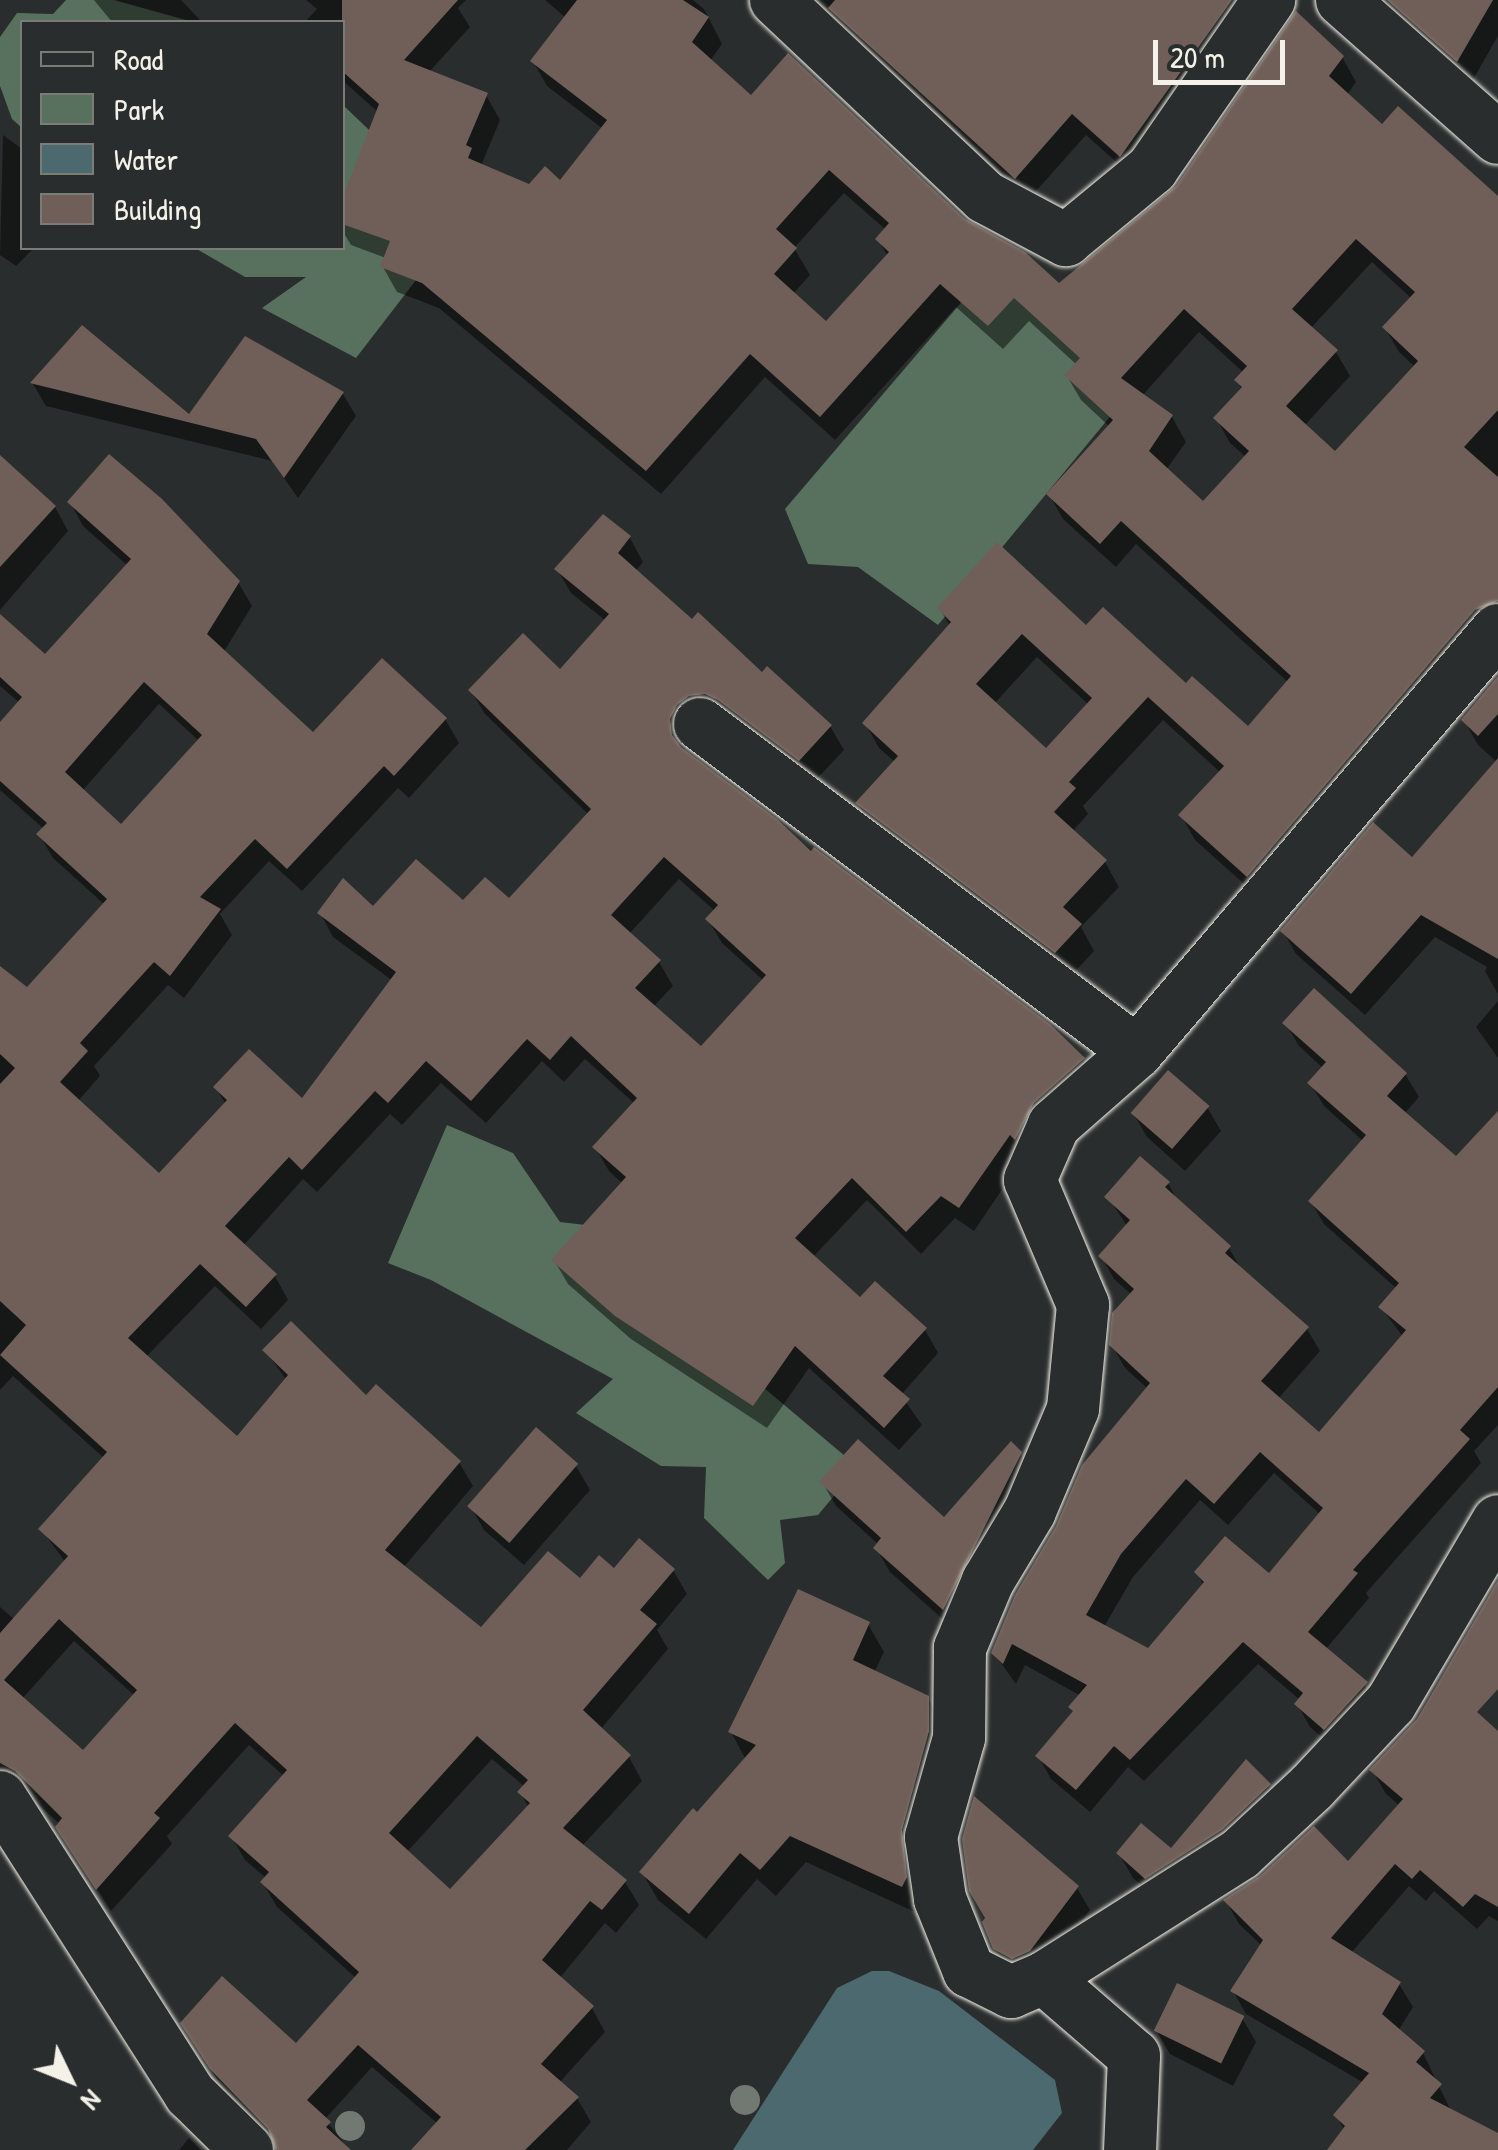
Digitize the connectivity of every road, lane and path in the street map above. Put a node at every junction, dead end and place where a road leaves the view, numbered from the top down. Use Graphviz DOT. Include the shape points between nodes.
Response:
graph roads {
  1 [pos="776,0"];
  2 [pos="1269,0"];
  3 [pos="1342,0"];
  4 [pos="1498,138"];
  5 [pos="1498,630"];
  6 [pos="700,724"];
  7 [pos="1137,1052"];
  8 [pos="1498,1522"];
  9 [pos="0,1797"];
  10 [pos="1044,1978"];
  11 [pos="246,2150"];
  12 [pos="1130,2150"];
  1 -- 2 [label="street" via="984,197 1066,240 1152,169"];
  3 -- 4 [label="street"];
  5 -- 7 [label="street"];
  6 -- 7 [label="street"];
  7 -- 10 [label="street" via="1054,1125 1030,1180 1082,1305 1073,1409 960,1648 959,1738 931,1837 940,1900 968,1971 1011,1992"];
  8 -- 10 [label="street" via="1390,1703 1312,1787 1240,1854"];
  9 -- 11 [label="street" via="190,2094"];
  10 -- 12 [label="street" via="1134,2056"];
}
